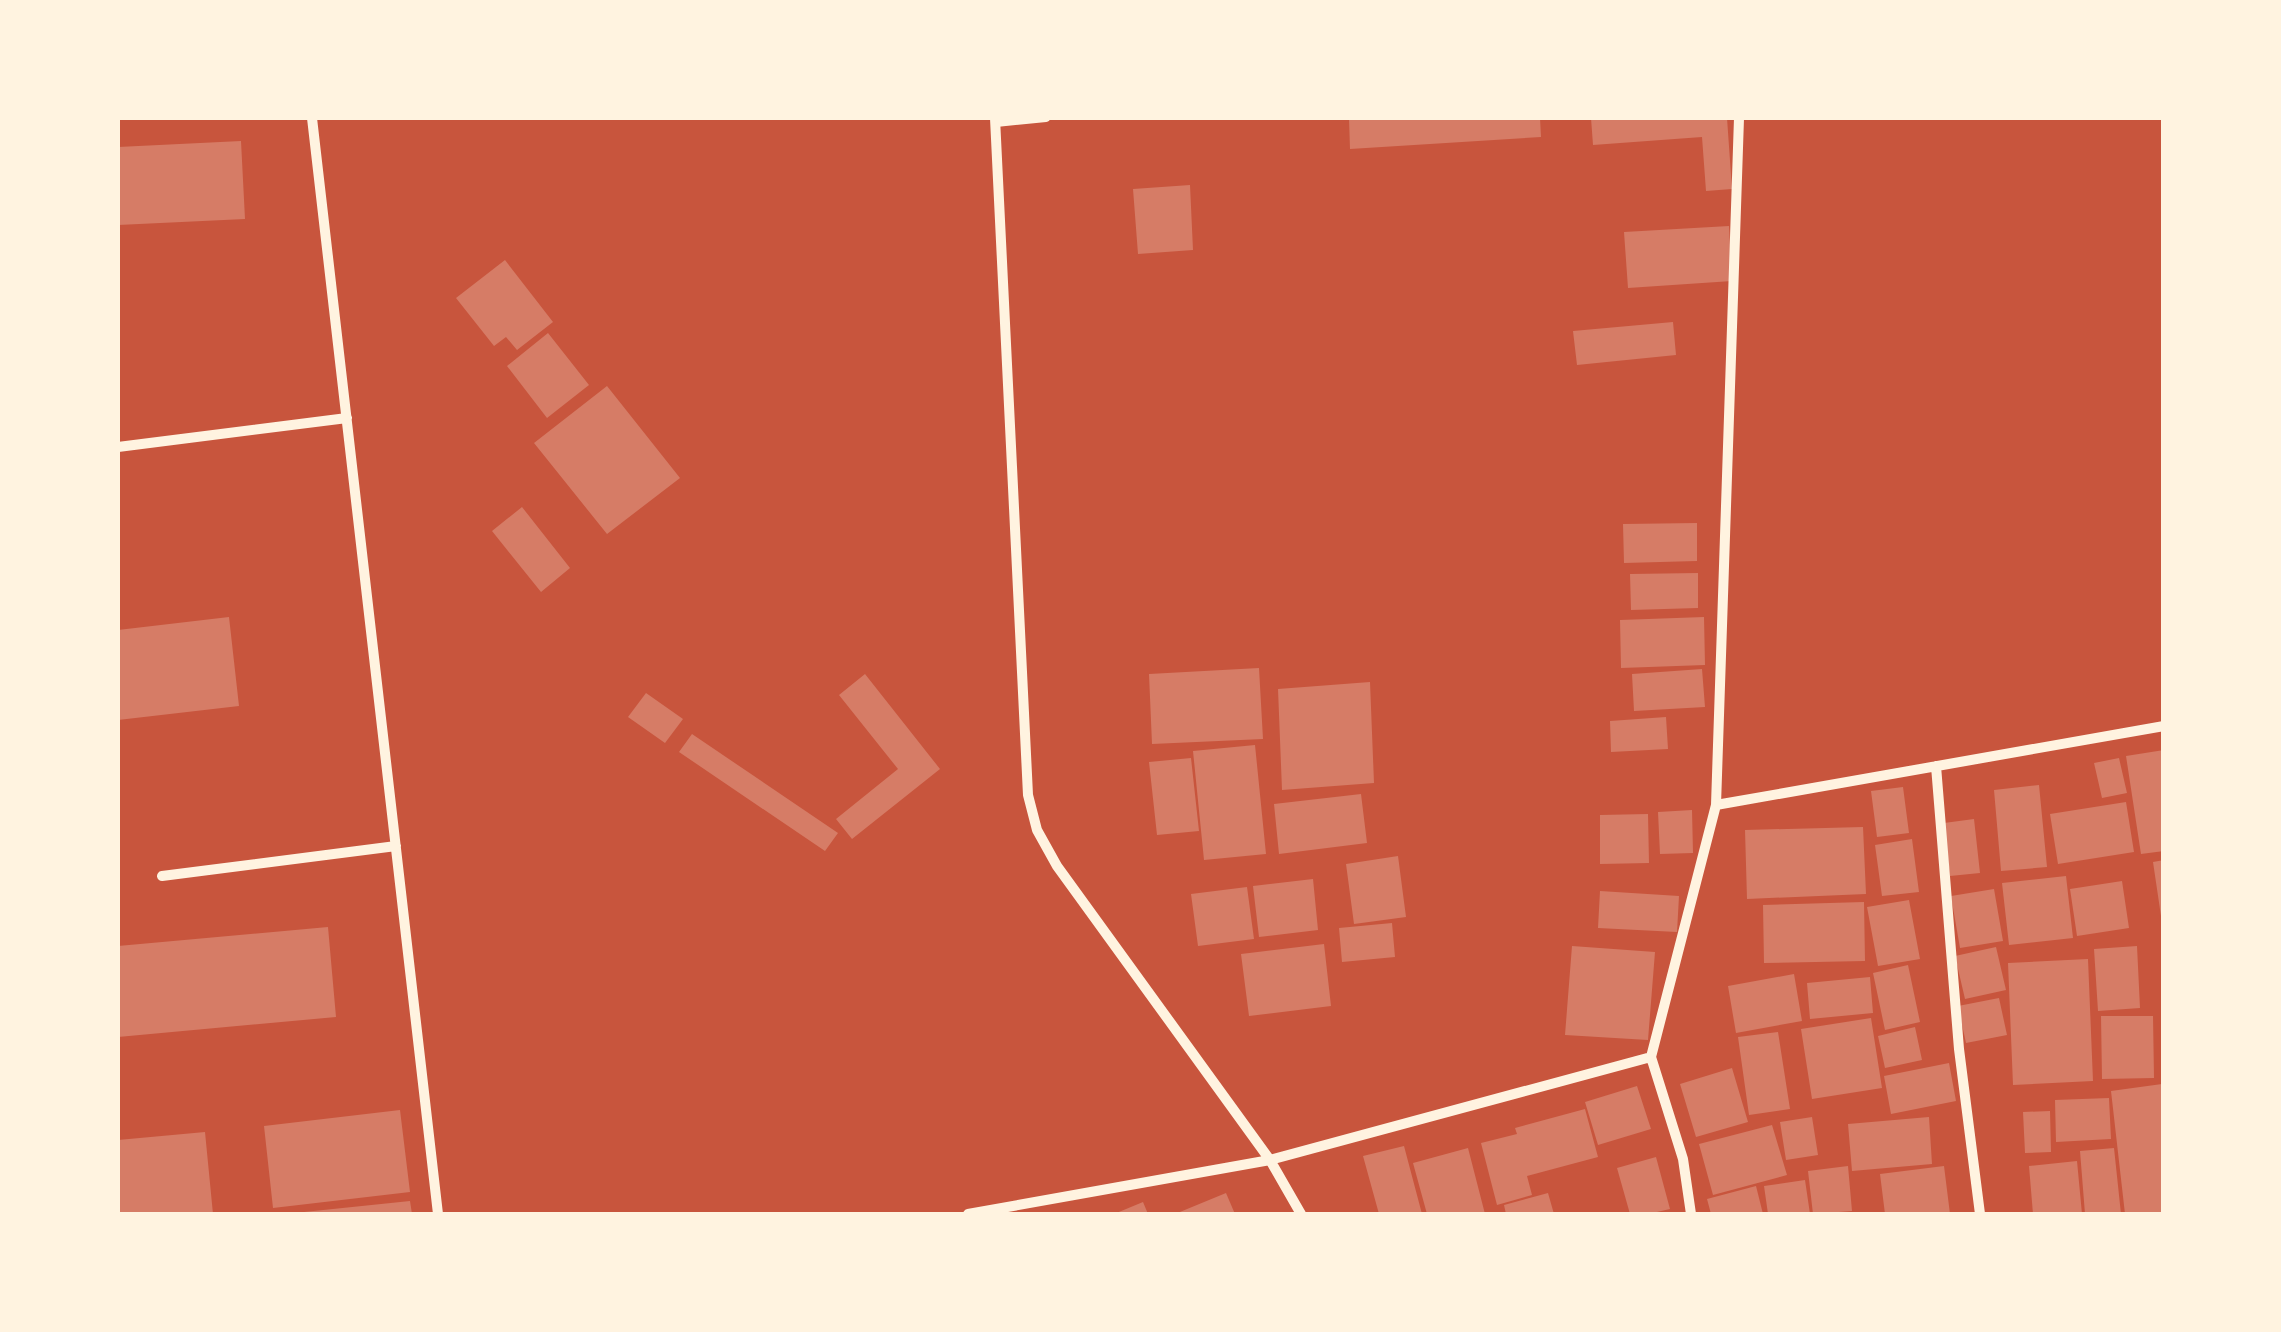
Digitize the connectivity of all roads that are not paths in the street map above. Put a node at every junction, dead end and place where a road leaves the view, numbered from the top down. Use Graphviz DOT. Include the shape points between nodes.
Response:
graph roads {
  1 [pos="312,118"];
  2 [pos="1046,118"];
  3 [pos="1738,118"];
  4 [pos="996,120"];
  5 [pos="347,418"];
  6 [pos="118,446"];
  7 [pos="2164,726"];
  8 [pos="1936,766"];
  9 [pos="1716,805"];
  10 [pos="396,846"];
  11 [pos="162,876"];
  12 [pos="1651,1057"];
  13 [pos="1270,1160"];
  14 [pos="438,1214"];
  15 [pos="968,1214"];
  16 [pos="1301,1214"];
  17 [pos="1691,1214"];
  18 [pos="1980,1214"];
  1 -- 5 [label="street"];
  2 -- 4 [label="lane"];
  3 -- 9 [label="street"];
  4 -- 13 [label="street" via="1028,795 1057,866"];
  5 -- 6 [label="street"];
  5 -- 10 [label="street"];
  7 -- 8 [label="street"];
  8 -- 9 [label="street"];
  8 -- 18 [label="street" via="1958,1049"];
  9 -- 12 [label="street"];
  10 -- 11 [label="street"];
  10 -- 14 [label="street"];
  12 -- 13 [label="street"];
  12 -- 17 [label="street" via="1683,1159"];
  13 -- 15 [label="street"];
  13 -- 16 [label="street"];
}
